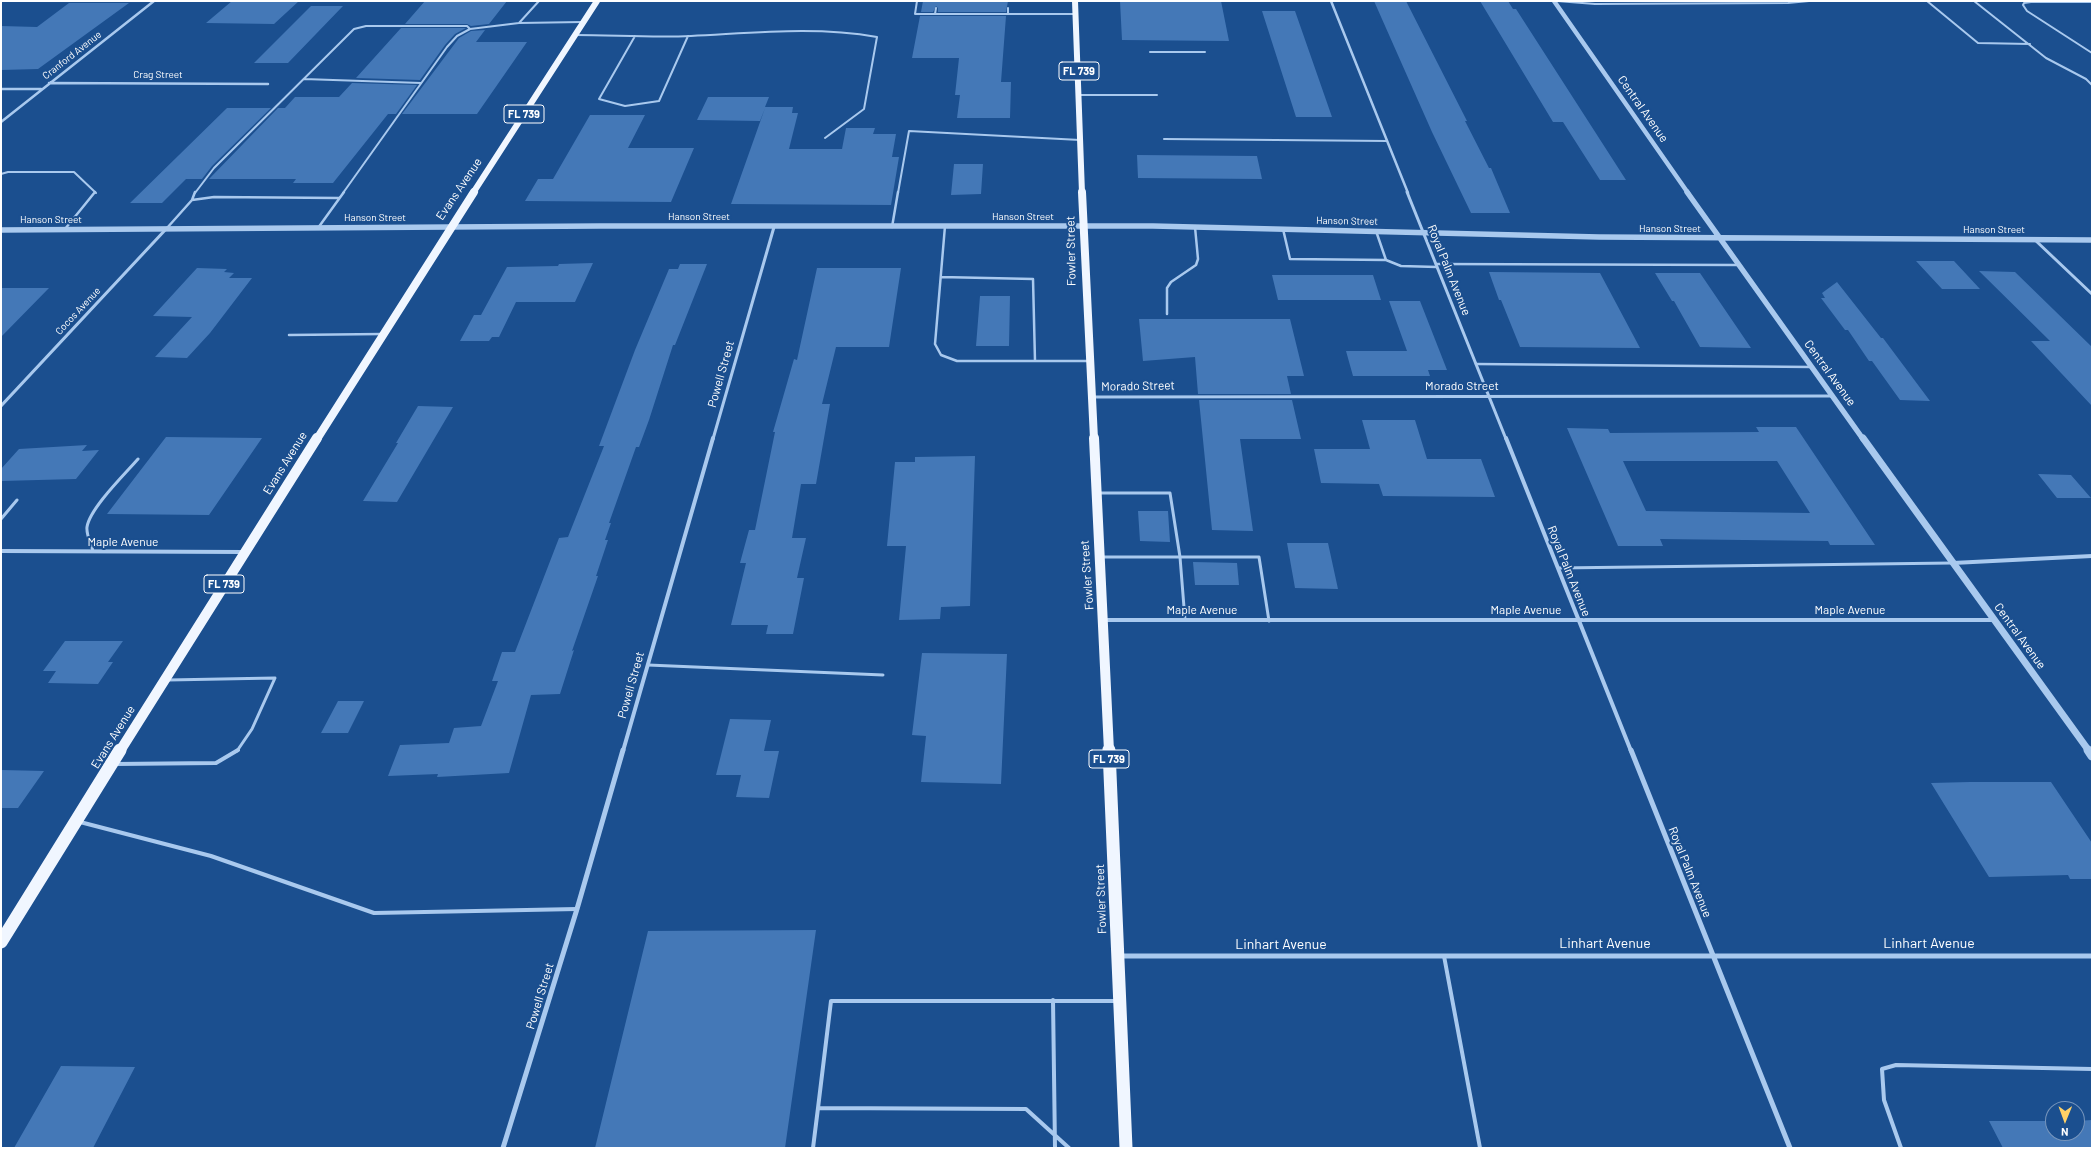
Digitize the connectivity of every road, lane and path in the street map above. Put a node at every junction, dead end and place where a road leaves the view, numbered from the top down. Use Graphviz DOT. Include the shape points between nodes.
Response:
graph roads {
  1 [pos="154,1"];
  2 [pos="539,1"];
  3 [pos="597,1"];
  4 [pos="917,1"];
  5 [pos="1075,1"];
  6 [pos="1331,1"];
  7 [pos="1556,1"];
  8 [pos="1580,1"];
  9 [pos="1681,1"];
  10 [pos="1809,1"];
  11 [pos="1927,1"];
  12 [pos="1974,1"];
  13 [pos="1576,2"];
  14 [pos="2092,2"];
  15 [pos="1701,3"];
  16 [pos="936,8"];
  17 [pos="1008,8"];
  18 [pos="935,14"];
  19 [pos="1008,14"];
  20 [pos="1076,14"];
  21 [pos="583,22"];
  22 [pos="519,23"];
  23 [pos="470,29"];
  24 [pos="575,35"];
  25 [pos="635,36"];
  26 [pos="688,36"];
  27 [pos="2030,44"];
  28 [pos="1150,52"];
  29 [pos="1205,52"];
  30 [pos="2092,53"];
  31 [pos="304,79"];
  32 [pos="49,83"];
  33 [pos="422,83"];
  34 [pos="268,84"];
  35 [pos="2092,85"];
  36 [pos="1,89"];
  37 [pos="41,89"];
  38 [pos="1080,95"];
  39 [pos="1157,95"];
  40 [pos="1,122"];
  41 [pos="825,138"];
  42 [pos="1164,139"];
  43 [pos="1082,140"];
  44 [pos="1387,141"];
  45 [pos="1,174"];
  46 [pos="340,198"];
  47 [pos="192,200"];
  48 [pos="892,226"];
  49 [pos="945,226"];
  50 [pos="1084,226"];
  51 [pos="450,227"];
  52 [pos="774,227"];
  53 [pos="1195,227"];
  54 [pos="167,228"];
  55 [pos="318,228"];
  56 [pos="65,229"];
  57 [pos="1283,229"];
  58 [pos="1,230"];
  59 [pos="1376,231"];
  60 [pos="1423,232"];
  61 [pos="1720,238"];
  62 [pos="2035,240"];
  63 [pos="2092,240"];
  64 [pos="1386,260"];
  65 [pos="1739,265"];
  66 [pos="1437,266"];
  67 [pos="941,277"];
  68 [pos="2092,294"];
  69 [pos="1167,314"];
  70 [pos="382,334"];
  71 [pos="289,335"];
  72 [pos="1035,361"];
  73 [pos="1089,361"];
  74 [pos="1476,364"];
  75 [pos="1812,367"];
  76 [pos="1489,396"];
  77 [pos="1834,396"];
  78 [pos="1091,397"];
  79 [pos="1,406"];
  80 [pos="138,459"];
  81 [pos="1096,493"];
  82 [pos="17,500"];
  83 [pos="1,519"];
  84 [pos="1,551"];
  85 [pos="93,552"];
  86 [pos="245,552"];
  87 [pos="1100,556"];
  88 [pos="1180,556"];
  89 [pos="2092,556"];
  90 [pos="1952,563"];
  91 [pos="1558,568"];
  92 [pos="1104,620"];
  93 [pos="1185,620"];
  94 [pos="1579,620"];
  95 [pos="1995,620"];
  96 [pos="1269,621"];
  97 [pos="648,665"];
  98 [pos="883,675"];
  99 [pos="164,680"];
  100 [pos="2092,756"];
  101 [pos="111,764"];
  102 [pos="76,821"];
  103 [pos="577,909"];
  104 [pos="1,942"];
  105 [pos="1712,955"];
  106 [pos="1117,956"];
  107 [pos="1444,956"];
  108 [pos="2092,956"];
  109 [pos="1053,1000"];
  110 [pos="1119,1001"];
  111 [pos="2092,1068"];
  112 [pos="818,1108"];
  113 [pos="1055,1135"];
  114 [pos="503,1148"];
  115 [pos="813,1148"];
  116 [pos="1055,1148"];
  117 [pos="1069,1148"];
  118 [pos="1126,1148"];
  119 [pos="1480,1148"];
  120 [pos="1790,1148"];
  121 [pos="1901,1148"];
  1 -- 32 [label="street, Cranford Avenue"];
  2 -- 22 [label="lane"];
  3 -- 21 [label="main road, Evans Avenue / FL 739"];
  4 -- 18 [label="lane" via="915,14"];
  5 -- 20 [label="main road, Fowler Street / FL 739"];
  6 -- 44 [label="street, Royal Palm Avenue"];
  7 -- 13 [label="lane"];
  7 -- 61 [label="street, Central Avenue"];
  8 -- 13 [label="lane"];
  9 -- 15 [label="lane"];
  10 -- 15 [label="lane" via="1788,4"];
  11 -- 27 [label="lane" via="1978,43"];
  12 -- 27 [label="lane"];
  13 -- 15 [label="lane"];
  14 -- 30 [label="lane" via="2031,2 2023,5"];
  16 -- 18 [label="lane"];
  17 -- 19 [label="lane"];
  18 -- 19 [label="lane"];
  19 -- 20 [label="lane"];
  20 -- 38 [label="main road, Fowler Street / FL 739"];
  21 -- 22 [label="lane"];
  21 -- 24 [label="main road, Evans Avenue / FL 739"];
  22 -- 23 [label="lane"];
  23 -- 31 [label="lane" via="467,26 366,26 354,29"];
  23 -- 33 [label="lane" via="457,36"];
  24 -- 25 [label="lane"];
  24 -- 51 [label="main road, Evans Avenue / FL 739"];
  25 -- 26 [label="lane"];
  25 -- 26 [label="lane" via="599,100 626,106 659,101"];
  26 -- 41 [label="lane" via="809,30 856,32 877,37 864,108"];
  27 -- 35 [label="lane" via="2046,58 2086,79"];
  28 -- 29 [label="lane"];
  31 -- 33 [label="lane"];
  31 -- 47 [label="lane" via="214,168 196,190"];
  32 -- 34 [label="street, Crag Street"];
  32 -- 37 [label="street, Cranford Avenue"];
  33 -- 46 [label="lane"];
  36 -- 37 [label="street"];
  37 -- 40 [label="street, Cranford Avenue"];
  38 -- 39 [label="lane"];
  38 -- 43 [label="main road, Fowler Street / FL 739"];
  42 -- 44 [label="lane"];
  43 -- 48 [label="lane" via="909,131"];
  43 -- 50 [label="main road, Fowler Street / FL 739"];
  44 -- 60 [label="street, Royal Palm Avenue"];
  45 -- 56 [label="lane" via="74,172 96,193"];
  46 -- 47 [label="lane" via="214,197"];
  46 -- 55 [label="lane"];
  47 -- 54 [label="lane"];
  48 -- 49 [label="street, Hanson Street"];
  48 -- 52 [label="street, Hanson Street"];
  49 -- 50 [label="street, Hanson Street"];
  49 -- 67 [label="lane"];
  50 -- 53 [label="street, Hanson Street"];
  50 -- 73 [label="main road, Fowler Street / FL 739"];
  51 -- 52 [label="street, Hanson Street"];
  51 -- 55 [label="street, Hanson Street"];
  51 -- 70 [label="main road, Evans Avenue / FL 739"];
  52 -- 97 [label="street, Powell Street"];
  53 -- 57 [label="street, Hanson Street"];
  53 -- 69 [label="lane" via="1198,259 1196,265 1171,282 1167,288"];
  54 -- 55 [label="street, Hanson Street"];
  54 -- 56 [label="street, Hanson Street"];
  54 -- 79 [label="street, Cocos Avenue"];
  56 -- 58 [label="street, Hanson Street"];
  57 -- 59 [label="street, Hanson Street"];
  57 -- 64 [label="lane" via="1290,259"];
  59 -- 60 [label="street, Hanson Street"];
  59 -- 64 [label="lane"];
  60 -- 61 [label="street, Hanson Street"];
  60 -- 66 [label="street, Royal Palm Avenue"];
  61 -- 62 [label="street, Hanson Street"];
  61 -- 65 [label="street, Central Avenue"];
  62 -- 63 [label="street, Hanson Street"];
  62 -- 68 [label="street"];
  64 -- 66 [label="lane" via="1401,266"];
  65 -- 66 [label="lane"];
  65 -- 75 [label="street, Central Avenue"];
  66 -- 74 [label="street, Royal Palm Avenue"];
  67 -- 72 [label="lane" via="935,344 941,355 957,360"];
  67 -- 72 [label="lane" via="1033,278"];
  70 -- 71 [label="lane"];
  70 -- 86 [label="main road, Evans Avenue / FL 739"];
  72 -- 73 [label="lane"];
  73 -- 78 [label="main road, Fowler Street / FL 739"];
  74 -- 75 [label="lane"];
  74 -- 76 [label="street, Royal Palm Avenue"];
  75 -- 77 [label="street, Central Avenue"];
  76 -- 77 [label="street, Morado Street"];
  76 -- 78 [label="street, Morado Street"];
  76 -- 91 [label="street, Royal Palm Avenue"];
  77 -- 90 [label="street, Central Avenue"];
  78 -- 81 [label="main road, Fowler Street / FL 739"];
  80 -- 85 [label="lane" via="88,525"];
  81 -- 87 [label="main road, Fowler Street / FL 739"];
  81 -- 88 [label="lane" via="1170,493"];
  82 -- 83 [label="lane"];
  84 -- 85 [label="street, Maple Avenue"];
  85 -- 86 [label="street, Maple Avenue"];
  86 -- 99 [label="main road, Evans Avenue / FL 739"];
  87 -- 88 [label="lane"];
  87 -- 92 [label="main road, Fowler Street / FL 739"];
  88 -- 93 [label="lane"];
  88 -- 96 [label="lane" via="1259,557"];
  89 -- 90 [label="street"];
  90 -- 91 [label="lane"];
  90 -- 95 [label="street, Central Avenue"];
  91 -- 94 [label="street, Royal Palm Avenue"];
  92 -- 93 [label="street, Maple Avenue"];
  92 -- 106 [label="main road, Fowler Street / FL 739"];
  93 -- 96 [label="street, Maple Avenue"];
  94 -- 95 [label="street, Maple Avenue"];
  94 -- 96 [label="street, Maple Avenue"];
  94 -- 105 [label="street, Royal Palm Avenue"];
  95 -- 100 [label="street, Central Avenue"];
  97 -- 98 [label="lane"];
  97 -- 103 [label="street, Powell Street"];
  99 -- 101 [label="main road, Evans Avenue / FL 739"];
  99 -- 101 [label="lane" via="275,678 252,729 237,751 216,763"];
  101 -- 102 [label="main road, Evans Avenue / FL 739"];
  102 -- 103 [label="lane" via="210,856 374,913"];
  102 -- 104 [label="main road, Evans Avenue / FL 739"];
  103 -- 114 [label="street, Powell Street"];
  105 -- 107 [label="street, Linhart Avenue"];
  105 -- 108 [label="street, Linhart Avenue"];
  105 -- 120 [label="street, Royal Palm Avenue"];
  106 -- 107 [label="street, Linhart Avenue"];
  106 -- 110 [label="main road, Fowler Street / FL 739"];
  107 -- 119 [label="lane"];
  109 -- 110 [label="lane"];
  109 -- 112 [label="lane" via="831,1001"];
  109 -- 113 [label="lane"];
  110 -- 118 [label="main road, Fowler Street / FL 739"];
  111 -- 121 [label="lane" via="1896,1065 1882,1070 1880,1084 1893,1131"];
  112 -- 113 [label="lane" via="1026,1109"];
  112 -- 115 [label="lane"];
  113 -- 116 [label="lane"];
  113 -- 117 [label="lane"];
}
